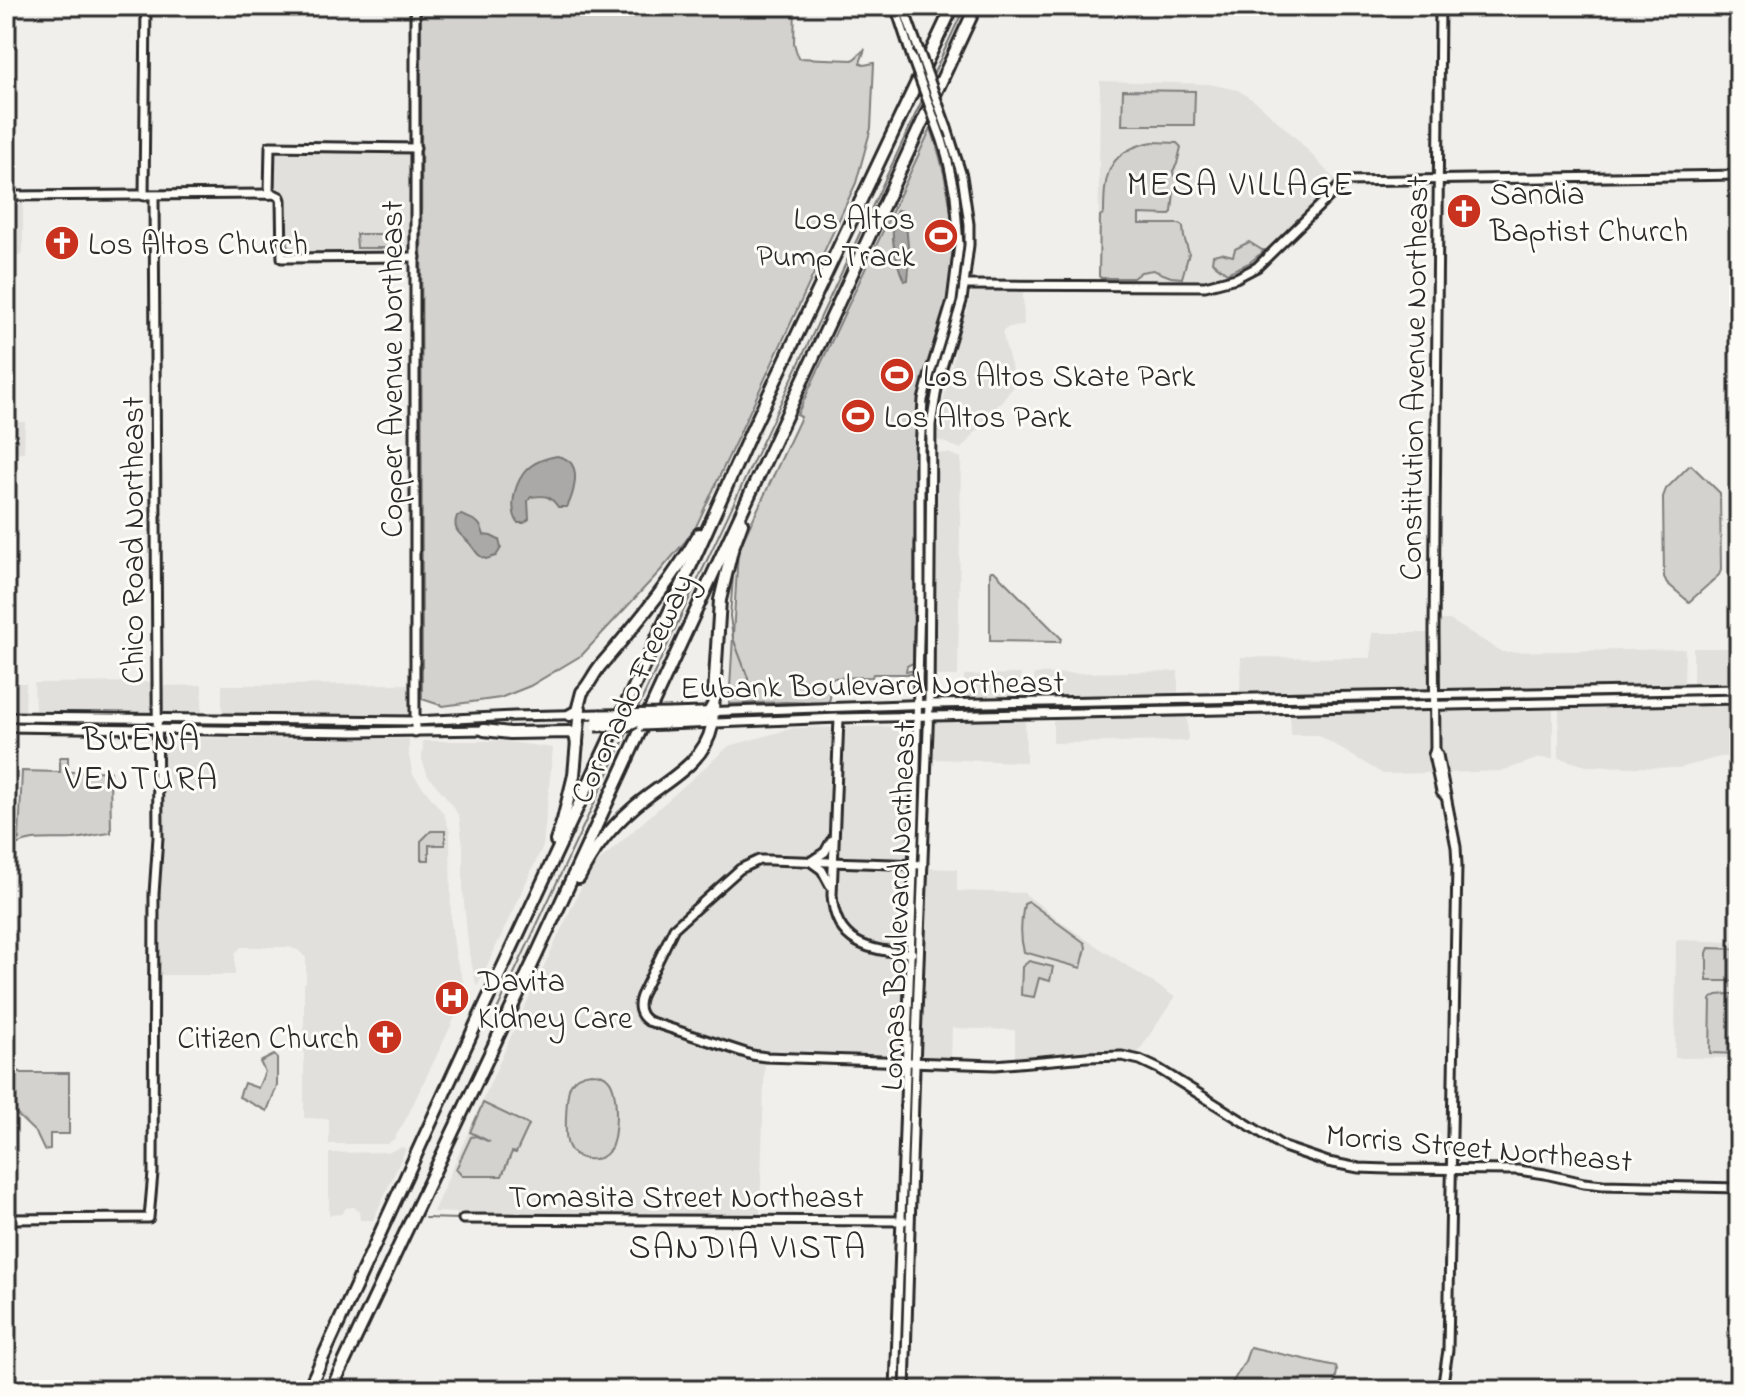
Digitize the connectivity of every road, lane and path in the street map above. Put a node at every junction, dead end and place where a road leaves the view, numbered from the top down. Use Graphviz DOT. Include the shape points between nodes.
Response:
graph roads {
  1 [pos="146,6"];
  2 [pos="415,6"];
  3 [pos="895,6"];
  4 [pos="903,6"];
  5 [pos="953,6"];
  6 [pos="976,6"];
  7 [pos="1440,6"];
  8 [pos="416,148"];
  9 [pos="1739,175"];
  10 [pos="1439,179"];
  11 [pos="269,194"];
  12 [pos="6,196"];
  13 [pos="144,196"];
  14 [pos="154,196"];
  15 [pos="416,257"];
  16 [pos="965,285"];
  17 [pos="955,286"];
  18 [pos="751,432"];
  19 [pos="772,448"];
  20 [pos="920,574"];
  21 [pos="930,610"];
  22 [pos="1739,689"];
  23 [pos="1614,692"];
  24 [pos="1500,694"];
  25 [pos="1434,695"];
  26 [pos="1383,696"];
  27 [pos="1739,699"];
  28 [pos="1115,702"];
  29 [pos="1614,702"];
  30 [pos="929,704"];
  31 [pos="1500,704"];
  32 [pos="918,705"];
  33 [pos="1434,705"];
  34 [pos="1383,706"];
  35 [pos="835,707"];
  36 [pos="1116,712"];
  37 [pos="637,714"];
  38 [pos="917,716"];
  39 [pos="929,716"];
  40 [pos="6,717"];
  41 [pos="710,717"];
  42 [pos="158,718"];
  43 [pos="839,718"];
  44 [pos="668,719"];
  45 [pos="415,721"];
  46 [pos="583,721"];
  47 [pos="784,721"];
  48 [pos="624,726"];
  49 [pos="6,727"];
  50 [pos="158,730"];
  51 [pos="484,730"];
  52 [pos="415,732"];
  53 [pos="915,813"];
  54 [pos="834,835"];
  55 [pos="809,861"];
  56 [pos="833,862"];
  57 [pos="890,864"];
  58 [pos="913,865"];
  59 [pos="923,865"];
  60 [pos="832,889"];
  61 [pos="514,943"];
  62 [pos="909,953"];
  63 [pos="919,953"];
  64 [pos="536,956"];
  65 [pos="910,1062"];
  66 [pos="1452,1169"];
  67 [pos="1739,1188"];
  68 [pos="6,1219"];
  69 [pos="463,1219"];
  70 [pos="900,1221"];
  71 [pos="910,1221"];
  72 [pos="308,1390"];
  73 [pos="331,1390"];
  74 [pos="895,1390"];
  75 [pos="905,1390"];
  76 [pos="1442,1390"];
  1 -- 13 [label="street"];
  2 -- 8 [label="street, Copper Avenue Northeast"];
  3 -- 17 [label="street, Lomas Boulevard Northeast, bridge" via="952,178 959,245"];
  4 -- 16 [label="street, Lomas Boulevard Northeast, bridge" via="957,156 969,245"];
  5 -- 18 [label="highway, Coronado Freeway"];
  6 -- 19 [label="highway, Coronado Freeway"];
  7 -- 10 [label="street, Constitution Avenue Northeast"];
  8 -- 11 [label="street" via="270,146"];
  8 -- 15 [label="street, Copper Avenue Northeast"];
  9 -- 10 [label="street"];
  10 -- 16 [label="street" via="1345,181 1257,267 1205,286"];
  10 -- 25 [label="street, Constitution Avenue Northeast"];
  11 -- 14 [label="street"];
  11 -- 15 [label="street" via="281,200 282,258"];
  12 -- 13 [label="street"];
  13 -- 14 [label="street"];
  14 -- 42 [label="street, Chico Road Northeast"];
  15 -- 45 [label="street, Copper Avenue Northeast"];
  16 -- 17 [label="street"];
  16 -- 21 [label="street, Lomas Boulevard Northeast" via="931,425"];
  17 -- 20 [label="street, Lomas Boulevard Northeast" via="923,400"];
  18 -- 46 [label="highway" via="691,548 582,692"];
  18 -- 61 [label="highway, Coronado Freeway"];
  19 -- 41 [label="highway" via="724,580"];
  19 -- 64 [label="highway, Coronado Freeway"];
  20 -- 21 [label="street" via="924,607"];
  20 -- 32 [label="street, Lomas Boulevard Northeast"];
  21 -- 30 [label="street, Lomas Boulevard Northeast"];
  22 -- 23 [label="street, Eubank Boulevard Northeast"];
  23 -- 24 [label="street, Eubank Boulevard Northeast"];
  23 -- 29 [label="street"];
  24 -- 25 [label="street, Eubank Boulevard Northeast"];
  24 -- 31 [label="street"];
  25 -- 26 [label="street, Eubank Boulevard Northeast"];
  25 -- 33 [label="street, Constitution Avenue Northeast"];
  26 -- 28 [label="street, Eubank Boulevard Northeast"];
  26 -- 34 [label="street"];
  27 -- 29 [label="street, Eubank Boulevard Northeast"];
  28 -- 30 [label="street, Eubank Boulevard Northeast"];
  28 -- 36 [label="street"];
  29 -- 31 [label="street, Eubank Boulevard Northeast"];
  30 -- 32 [label="street, Eubank Boulevard Northeast"];
  30 -- 39 [label="street, Lomas Boulevard Northeast"];
  31 -- 33 [label="street, Eubank Boulevard Northeast"];
  32 -- 35 [label="street, Eubank Boulevard Northeast"];
  32 -- 38 [label="street, Lomas Boulevard Northeast"];
  33 -- 34 [label="street, Eubank Boulevard Northeast"];
  33 -- 66 [label="street, Constitution Avenue Northeast" via="1433,755 1457,865"];
  34 -- 36 [label="street, Eubank Boulevard Northeast"];
  35 -- 41 [label="street, Eubank Boulevard Northeast"];
  35 -- 47 [label="street" via="831,713"];
  36 -- 39 [label="street, Eubank Boulevard Northeast"];
  37 -- 44 [label="street, Eubank Boulevard Northeast, bridge"];
  37 -- 46 [label="highway, bridge"];
  38 -- 39 [label="street, Eubank Boulevard Northeast"];
  38 -- 43 [label="street, Eubank Boulevard Northeast"];
  38 -- 53 [label="street, Lomas Boulevard Northeast"];
  39 -- 59 [label="street, Lomas Boulevard Northeast"];
  40 -- 42 [label="street"];
  41 -- 44 [label="highway"];
  41 -- 47 [label="street, Eubank Boulevard Northeast"];
  41 -- 64 [label="highway" via="704,747 689,765 636,804 588,861"];
  42 -- 45 [label="street"];
  42 -- 50 [label="street, Chico Road Northeast"];
  43 -- 47 [label="street, Eubank Boulevard Northeast"];
  43 -- 54 [label="street"];
  44 -- 48 [label="highway, bridge"];
  45 -- 46 [label="street" via="514,716"];
  45 -- 52 [label="street, Copper Avenue Northeast"];
  46 -- 48 [label="street, bridge"];
  46 -- 51 [label="street"];
  46 -- 51 [label="highway" via="576,737 570,732"];
  46 -- 61 [label="highway" via="563,820"];
  49 -- 50 [label="street"];
  50 -- 52 [label="street"];
  50 -- 68 [label="street, Chico Road Northeast" via="149,1218"];
  51 -- 52 [label="street"];
  53 -- 57 [label="street" via="908,855"];
  53 -- 58 [label="street, Lomas Boulevard Northeast"];
  54 -- 55 [label="street" via="825,852"];
  54 -- 56 [label="street"];
  55 -- 56 [label="street"];
  55 -- 60 [label="street"];
  55 -- 65 [label="street, Morris Street Northeast" via="749,864 686,917 669,937 642,993 641,1013 648,1021 757,1056"];
  56 -- 57 [label="street"];
  56 -- 60 [label="street"];
  57 -- 58 [label="street"];
  58 -- 59 [label="street"];
  58 -- 62 [label="street, Lomas Boulevard Northeast"];
  59 -- 63 [label="street, Lomas Boulevard Northeast"];
  60 -- 62 [label="street" via="836,916 853,939 872,950"];
  61 -- 72 [label="highway, Coronado Freeway"];
  62 -- 63 [label="street"];
  62 -- 65 [label="street, Lomas Boulevard Northeast"];
  63 -- 65 [label="street, Lomas Boulevard Northeast"];
  64 -- 73 [label="highway, Coronado Freeway"];
  65 -- 66 [label="street, Morris Street Northeast" via="995,1065 1110,1056 1140,1060 1284,1147 1313,1158 1359,1168"];
  65 -- 70 [label="street, Lomas Boulevard Northeast"];
  65 -- 71 [label="street, Lomas Boulevard Northeast"];
  66 -- 67 [label="street, Morris Street Northeast" via="1531,1172 1603,1185"];
  66 -- 76 [label="street, Constitution Avenue Northeast" via="1448,1350"];
  69 -- 70 [label="street, Tomasita Street Northeast"];
  70 -- 71 [label="street, Tomasita Street Northeast"];
  70 -- 74 [label="street, Lomas Boulevard Northeast"];
  71 -- 75 [label="street, Lomas Boulevard Northeast"];
}
